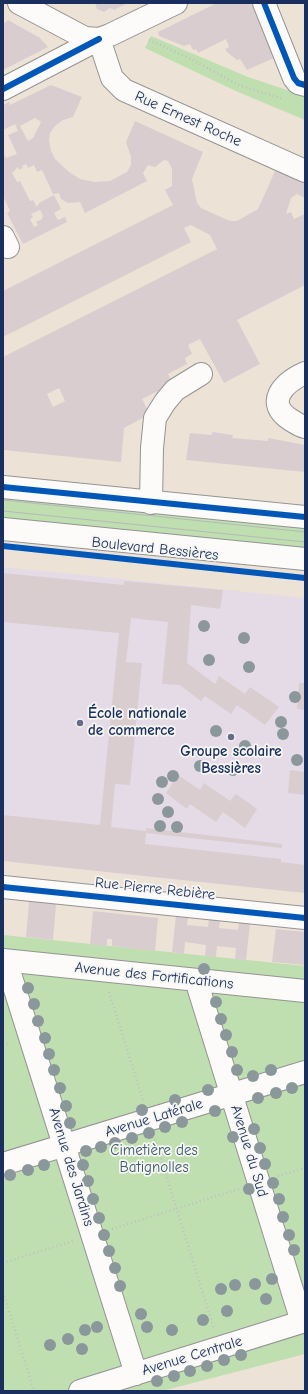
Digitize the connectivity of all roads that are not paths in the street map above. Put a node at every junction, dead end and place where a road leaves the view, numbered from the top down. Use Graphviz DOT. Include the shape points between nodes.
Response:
graph roads {
  1 [pos="19,3"];
  2 [pos="176,3"];
  3 [pos="264,3"];
  4 [pos="99,39"];
  5 [pos="305,85"];
  6 [pos="3,89"];
  7 [pos="305,171"];
  8 [pos="305,373"];
  9 [pos="201,374"];
  10 [pos="305,427"];
  11 [pos="3,487"];
  12 [pos="151,503"];
  13 [pos="305,517"];
  14 [pos="3,529"];
  15 [pos="305,559"];
  16 [pos="3,887"];
  17 [pos="305,918"];
  18 [pos="4,960"];
  19 [pos="196,980"];
  20 [pos="305,991"];
  21 [pos="305,1072"];
  22 [pos="231,1095"];
  23 [pos="64,1145"];
  24 [pos="3,1164"];
  25 [pos="304,1322"];
  26 [pos="136,1374"];
  27 [pos="80,1391"];
  1 -- 4 [label="street" via="85,38"];
  2 -- 4 [label="street"];
  3 -- 5 [label="street" via="294,78 298,83"];
  4 -- 6 [label="street"];
  4 -- 7 [label="street, Rue Ernest Roche" via="112,78 124,90"];
  8 -- 10 [label="street" via="282,388 278,395 278,405 284,416"];
  9 -- 12 [label="street" via="175,390 155,418"];
  11 -- 12 [label="street"];
  12 -- 13 [label="street"];
  14 -- 15 [label="street, Boulevard Bessières"];
  16 -- 17 [label="street, Rue Pierre Rebière"];
  18 -- 19 [label="street, Avenue des Fortifications"];
  18 -- 23 [label="street, Avenue des Jardins"];
  19 -- 20 [label="street, Avenue des Fortifications"];
  19 -- 22 [label="street, Avenue du Sud"];
  21 -- 22 [label="street, Avenue Latérale"];
  22 -- 23 [label="street, Avenue Latérale"];
  22 -- 25 [label="street, Avenue du Sud"];
  23 -- 24 [label="street, Avenue Latérale"];
  23 -- 26 [label="street, Avenue des Jardins"];
  25 -- 26 [label="street, Avenue Centrale"];
  26 -- 27 [label="street, Avenue Centrale"];
}
